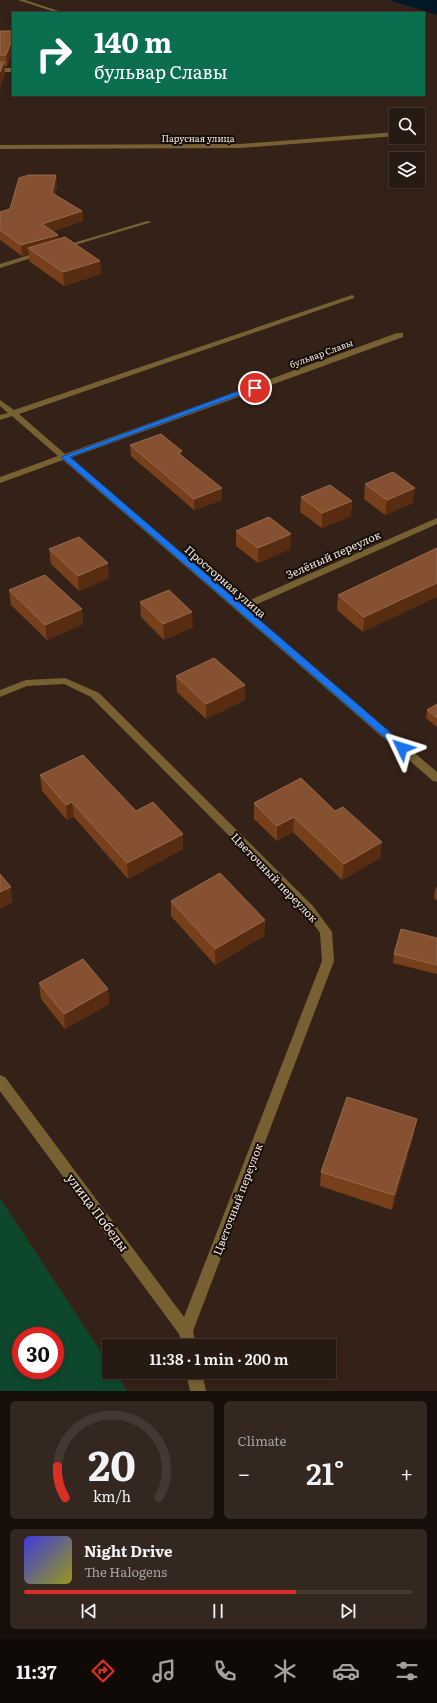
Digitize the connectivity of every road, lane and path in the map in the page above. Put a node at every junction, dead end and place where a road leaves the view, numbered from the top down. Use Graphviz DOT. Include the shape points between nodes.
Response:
graph roads {
  1 [pos="20,0"];
  2 [pos="60,12"];
  3 [pos="0,70"];
  4 [pos="12,70"];
  5 [pos="389,135"];
  6 [pos="0,147"];
  7 [pos="149,222"];
  8 [pos="0,266"];
  9 [pos="352,297"];
  10 [pos="400,335"];
  11 [pos="0,402"];
  12 [pos="14,413"];
  13 [pos="0,418"];
  14 [pos="65,457"];
  15 [pos="0,480"];
  16 [pos="437,522"];
  17 [pos="240,608"];
  18 [pos="0,694"];
  19 [pos="437,778"];
  20 [pos="0,1081"];
  21 [pos="186,1330"];
  22 [pos="188,1339"];
  23 [pos="195,1379"];
  24 [pos="198,1391"];
  1 -- 2 [label="street"];
  3 -- 4 [label="street"];
  5 -- 6 [label="street, Парусная улица" via="240,146"];
  7 -- 8 [label="street"];
  9 -- 12 [label="street"];
  10 -- 14 [label="street, бульвар Славы"];
  11 -- 12 [label="street, Просторная улица"];
  12 -- 13 [label="street"];
  12 -- 14 [label="street, Просторная улица"];
  14 -- 15 [label="street, бульвар Славы"];
  14 -- 17 [label="street, Просторная улица"];
  16 -- 17 [label="street, Зелёный переулок"];
  17 -- 19 [label="street, Просторная улица"];
  18 -- 21 [label="street, Цветочный переулок" via="26,683 65,681 95,695 309,909 326,932 328,961"];
  20 -- 21 [label="street, улица Победы"];
  21 -- 22 [label="street, улица Победы"];
  23 -- 24 [label="street"];
}
